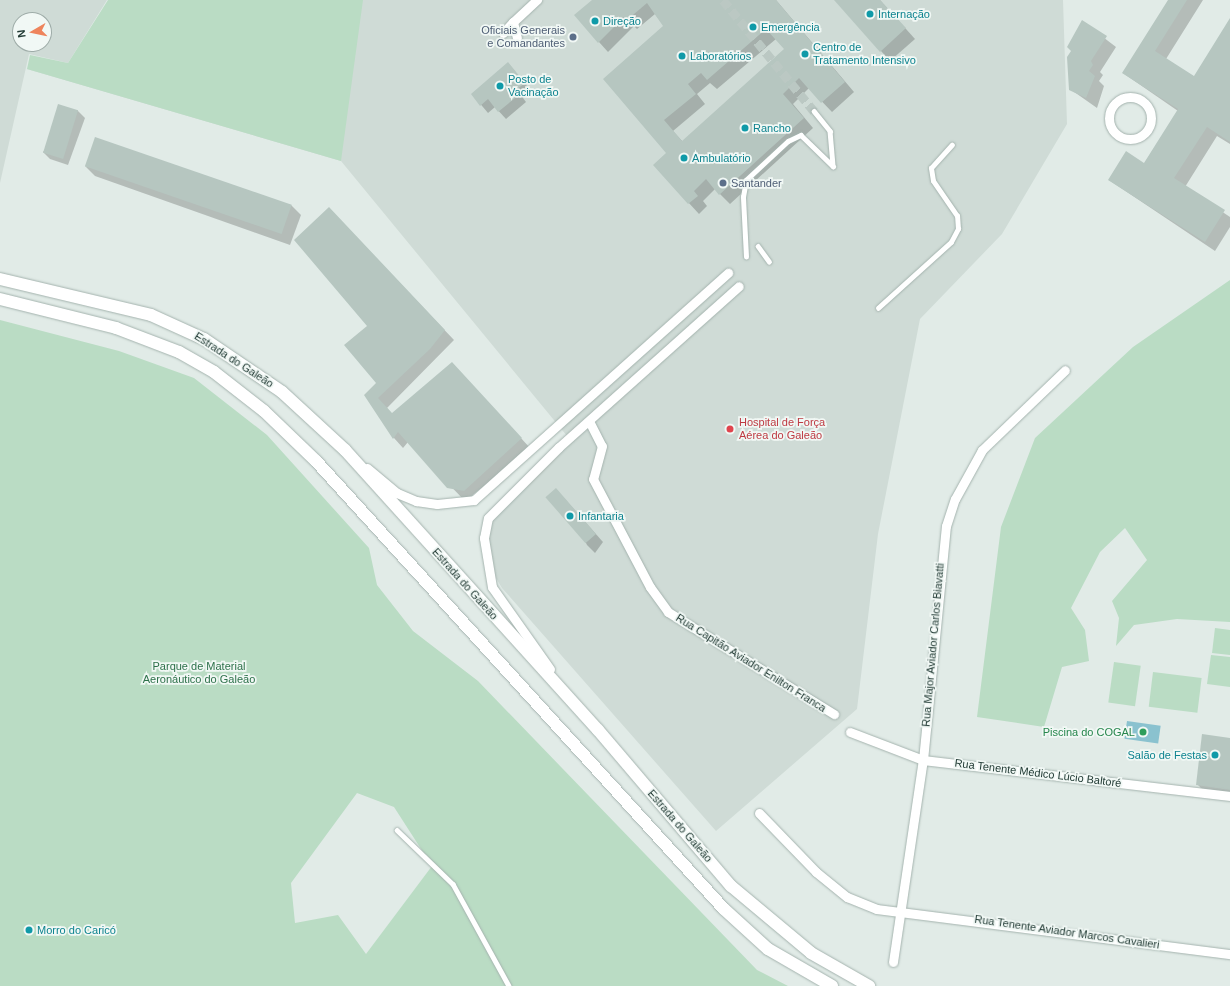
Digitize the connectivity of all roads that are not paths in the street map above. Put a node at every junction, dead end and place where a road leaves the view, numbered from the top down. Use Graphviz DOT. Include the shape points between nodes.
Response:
graph roads {
  1 [pos="537,0"];
  2 [pos="513,22"];
  3 [pos="503,33"];
  4 [pos="517,38"];
  5 [pos="1122,99"];
  6 [pos="814,112"];
  7 [pos="952,145"];
  8 [pos="758,246"];
  9 [pos="746,257"];
  10 [pos="770,261"];
  11 [pos="728,274"];
  12 [pos="0,279"];
  13 [pos="739,286"];
  14 [pos="0,299"];
  15 [pos="878,308"];
  16 [pos="1065,370"];
  17 [pos="589,421"];
  18 [pos="345,450"];
  19 [pos="834,714"];
  20 [pos="598,730"];
  21 [pos="850,732"];
  22 [pos="923,760"];
  23 [pos="1230,796"];
  24 [pos="760,813"];
  25 [pos="397,830"];
  26 [pos="903,910"];
  27 [pos="1230,954"];
  28 [pos="893,962"];
  29 [pos="509,986"];
  30 [pos="832,986"];
  31 [pos="870,986"];
  1 -- 2 [label="street"];
  2 -- 3 [label="street"];
  2 -- 4 [label="street"];
  5 -- 5 [label="street" via="1109,113 1111,128 1121,138 1135,139 1149,125 1149,112 1141,101"];
  6 -- 9 [label="lane" via="830,131 833,166 801,135 788,141 746,180 743,197"];
  7 -- 15 [label="lane" via="931,168 933,181 957,216 958,229 951,242"];
  8 -- 10 [label="lane"];
  11 -- 18 [label="street" via="474,500 437,504 397,493"];
  12 -- 18 [label="main road, Estrada do Galeão" via="119,304 179,326 259,373 316,420"];
  13 -- 17 [label="street"];
  14 -- 30 [label="main road, Estrada do Galeão" via="116,328 179,352 214,372 264,411 316,461 724,909 768,949"];
  16 -- 22 [label="street, Rua Major Aviador Carlos Biavatti" via="982,450 955,499 946,526 941,565"];
  17 -- 19 [label="street, Rua Capitão Aviador Enilton Franca" via="602,446 593,479 650,587 668,612"];
  17 -- 20 [label="street" via="488,518 484,538 492,587 523,635"];
  18 -- 20 [label="main road, Estrada do Galeão"];
  20 -- 31 [label="main road, Estrada do Galeão" via="731,886 760,913 811,953"];
  21 -- 22 [label="street, Rua Tenente Médico Lúcio Baltoré"];
  22 -- 23 [label="street, Rua Tenente Médico Lúcio Baltoré"];
  22 -- 26 [label="street, Rua Major Aviador Carlos Biavatti"];
  24 -- 26 [label="street, Rua Tenente Aviador Marcos Cavalieri" via="816,872 848,897 877,909"];
  25 -- 29 [label="lane" via="453,884"];
  26 -- 27 [label="street, Rua Tenente Aviador Marcos Cavalieri"];
  26 -- 28 [label="street, Rua Major Aviador Carlos Biavatti"];
}
